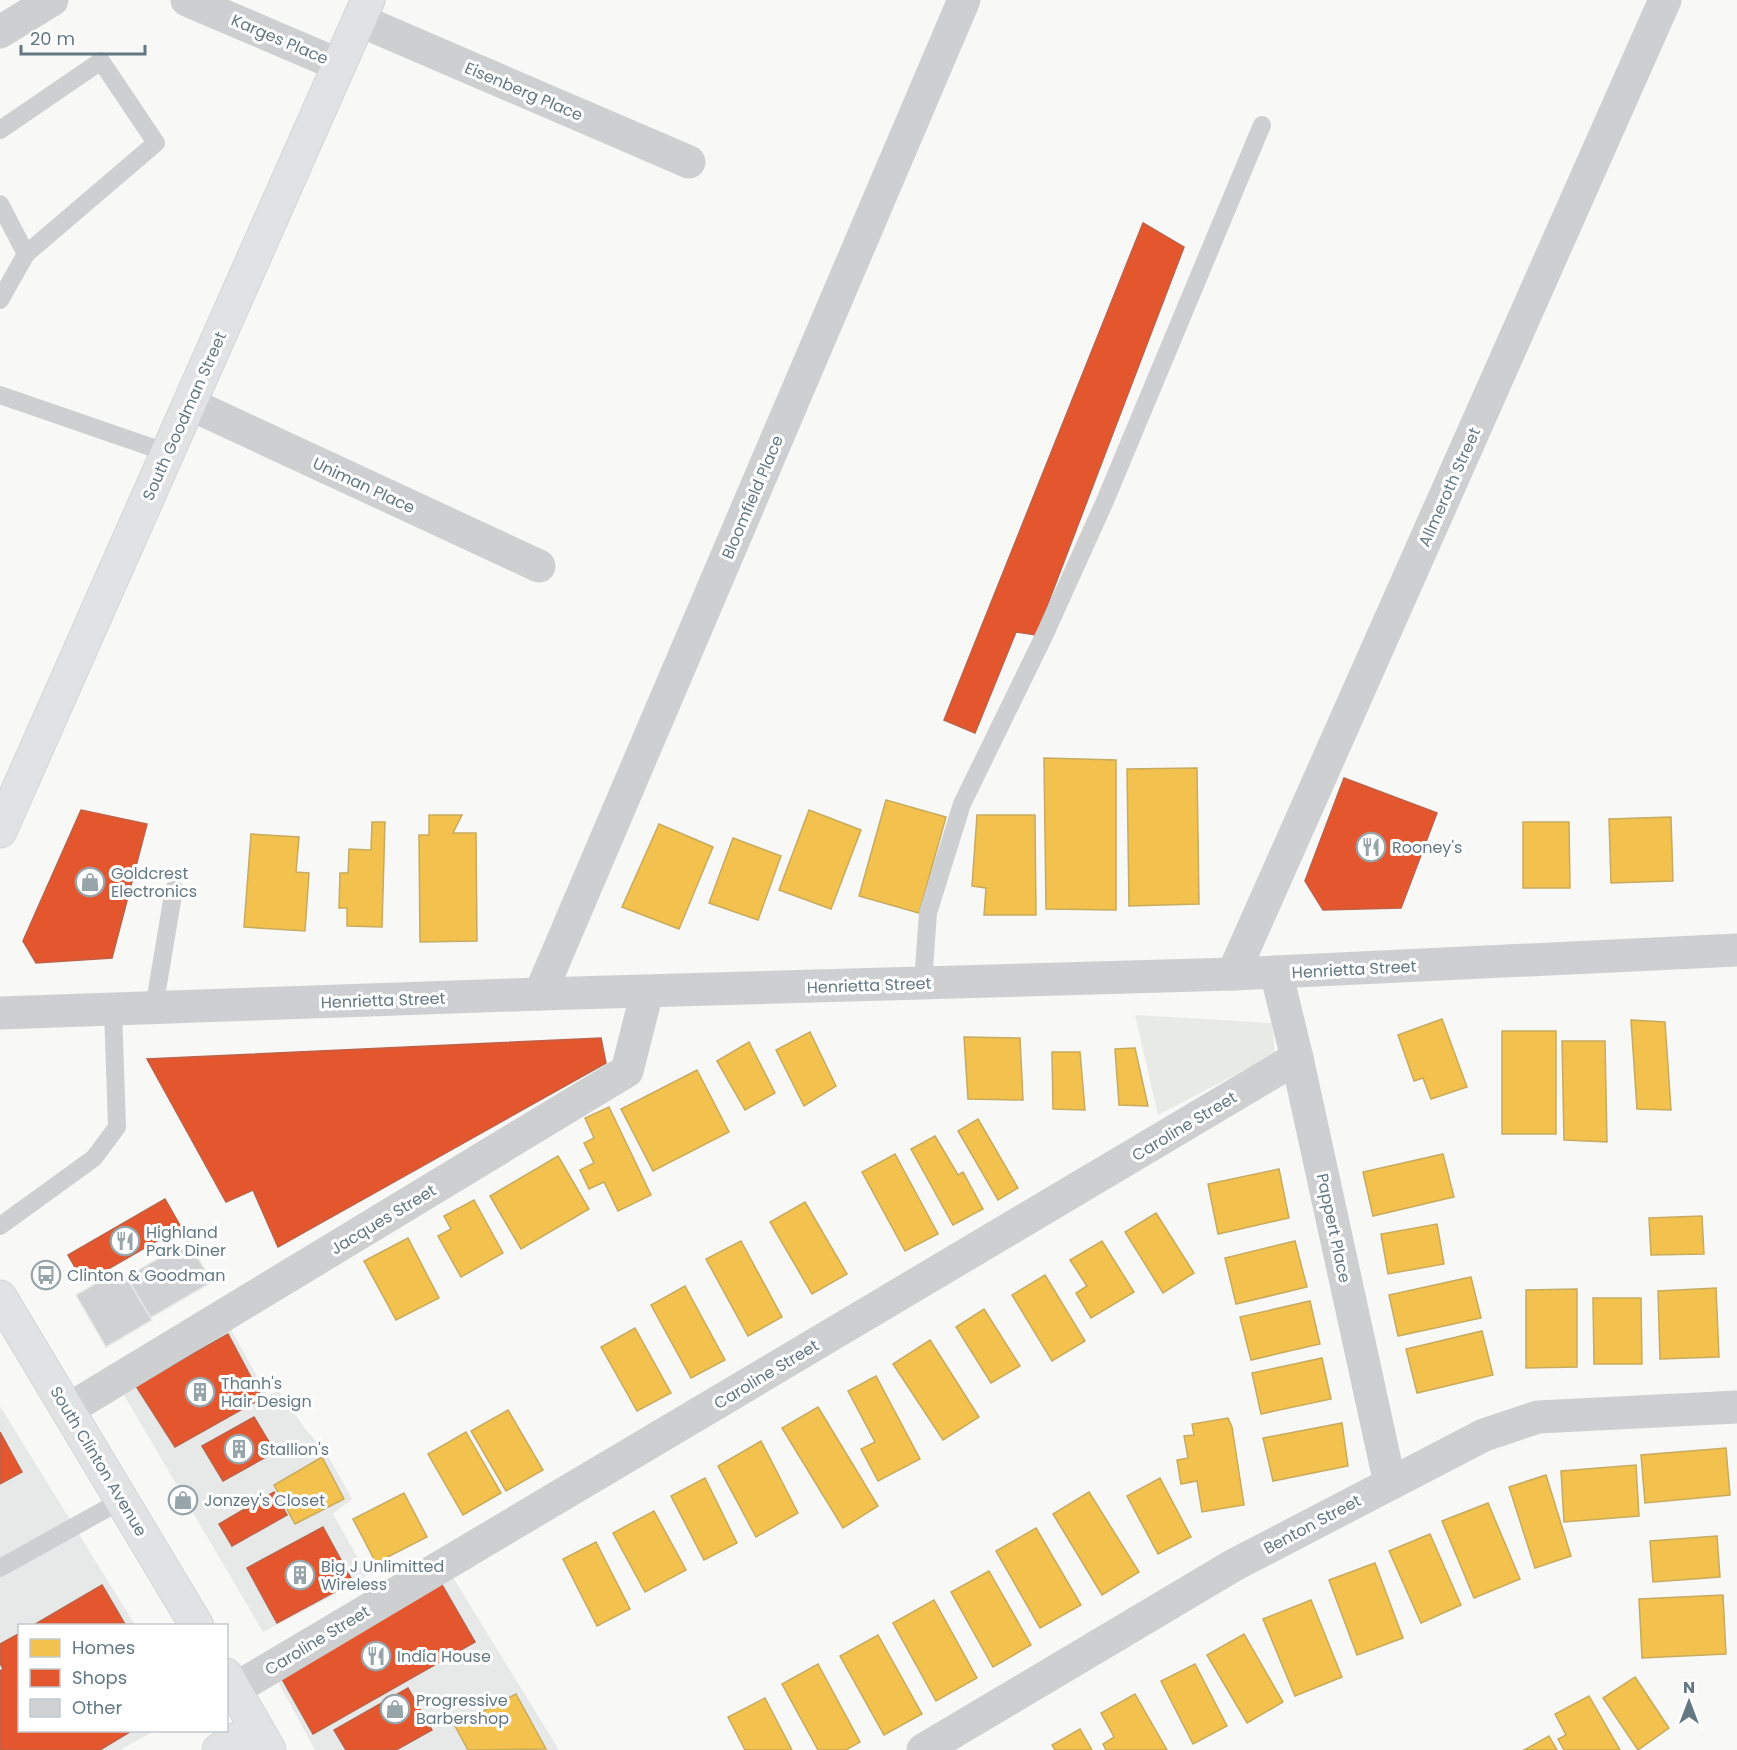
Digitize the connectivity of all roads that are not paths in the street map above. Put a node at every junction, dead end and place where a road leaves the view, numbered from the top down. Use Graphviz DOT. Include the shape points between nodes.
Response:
graph roads {
  1 [pos="52,0"];
  2 [pos="187,0"];
  3 [pos="964,0"];
  4 [pos="1665,0"];
  5 [pos="364,10"];
  6 [pos="0,33"];
  7 [pos="339,65"];
  8 [pos="1262,124"];
  9 [pos="0,130"];
  10 [pos="689,162"];
  11 [pos="0,204"];
  12 [pos="26,254"];
  13 [pos="0,300"];
  14 [pos="0,395"];
  15 [pos="190,404"];
  16 [pos="168,453"];
  17 [pos="539,567"];
  18 [pos="0,831"];
  19 [pos="174,889"];
  20 [pos="1737,950"];
  21 [pos="1276,972"];
  22 [pos="1233,974"];
  23 [pos="923,983"];
  24 [pos="647,992"];
  25 [pos="540,994"];
  26 [pos="154,1008"];
  27 [pos="113,1009"];
  28 [pos="0,1013"];
  29 [pos="1298,1059"];
  30 [pos="0,1226"];
  31 [pos="0,1297"];
  32 [pos="1737,1407"];
  33 [pos="69,1409"];
  34 [pos="1390,1484"];
  35 [pos="122,1500"];
  36 [pos="0,1568"];
  37 [pos="196,1624"];
  38 [pos="231,1682"];
  39 [pos="263,1739"];
  40 [pos="219,1750"];
  41 [pos="923,1750"];
  1 -- 6 [label="street"];
  2 -- 7 [label="street, Karges Place"];
  3 -- 25 [label="street, Bloomfield Place"];
  4 -- 22 [label="street, Allmeroth Street"];
  5 -- 7 [label="main road, South Goodman Street"];
  5 -- 10 [label="street, Eisenberg Place"];
  7 -- 15 [label="main road, South Goodman Street"];
  8 -- 23 [label="lane" via="1105,501 962,804 928,913"];
  9 -- 12 [label="lane" via="101,61 156,143"];
  11 -- 12 [label="lane"];
  12 -- 13 [label="lane"];
  14 -- 16 [label="lane"];
  15 -- 16 [label="main road, South Goodman Street"];
  15 -- 17 [label="street, Uniman Place"];
  16 -- 18 [label="main road, South Goodman Street"];
  19 -- 26 [label="lane"];
  20 -- 21 [label="street, Henrietta Street"];
  21 -- 22 [label="street, Henrietta Street"];
  21 -- 29 [label="street, Pappert Place"];
  22 -- 23 [label="street, Henrietta Street"];
  23 -- 24 [label="street, Henrietta Street"];
  24 -- 25 [label="street, Henrietta Street"];
  24 -- 33 [label="street, Jacques Street" via="627,1071"];
  25 -- 26 [label="street, Henrietta Street"];
  26 -- 27 [label="street, Henrietta Street"];
  27 -- 28 [label="street, Henrietta Street"];
  27 -- 30 [label="lane" via="117,1127 94,1158"];
  29 -- 34 [label="street, Pappert Place"];
  29 -- 38 [label="street, Caroline Street"];
  31 -- 33 [label="main road, South Clinton Avenue"];
  32 -- 34 [label="street, Benton Street" via="1538,1417 1484,1435"];
  33 -- 35 [label="main road, South Clinton Avenue"];
  34 -- 41 [label="street, Benton Street" via="1234,1565"];
  35 -- 36 [label="lane"];
  35 -- 37 [label="main road, South Clinton Avenue"];
  38 -- 39 [label="main road"];
  39 -- 40 [label="main road"];
}
